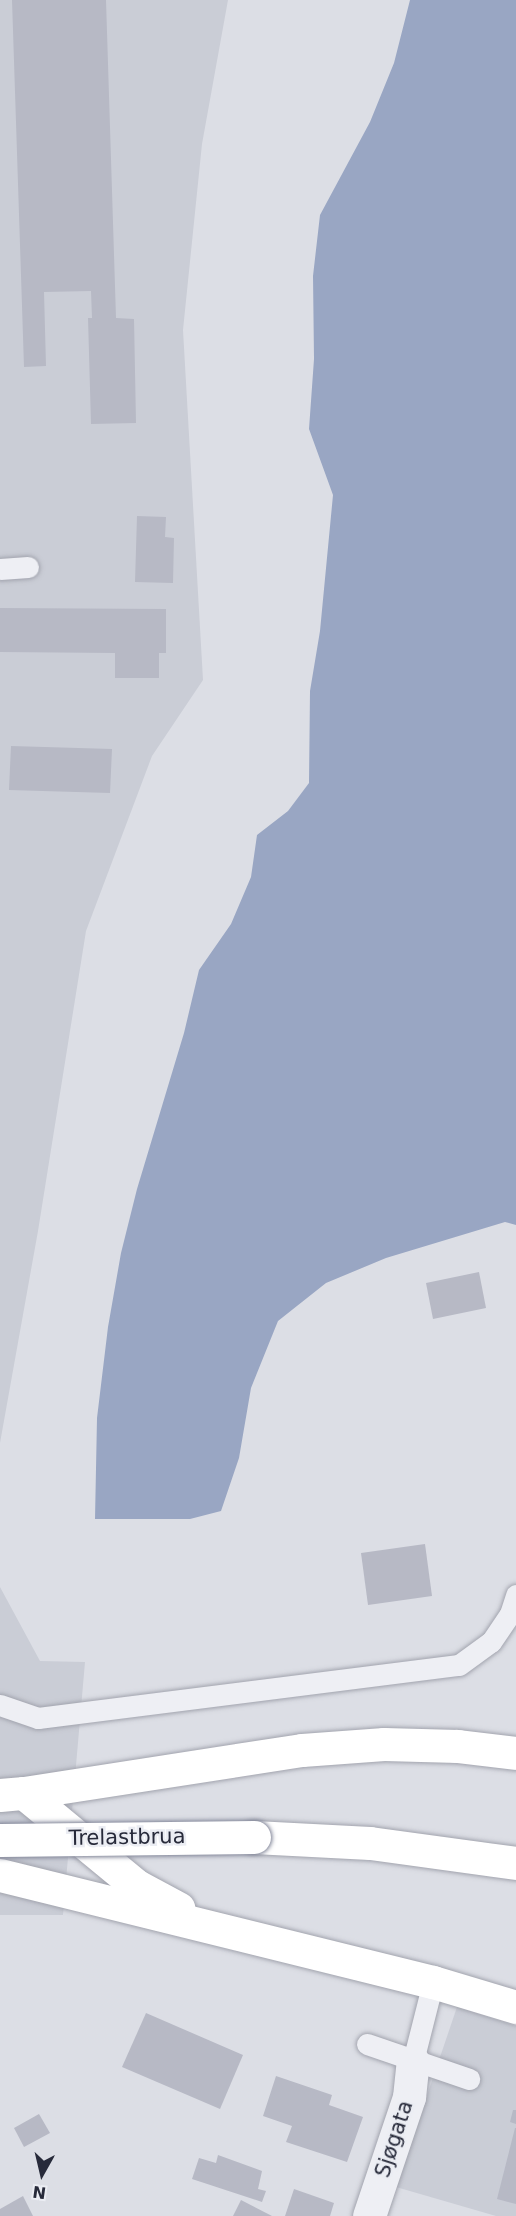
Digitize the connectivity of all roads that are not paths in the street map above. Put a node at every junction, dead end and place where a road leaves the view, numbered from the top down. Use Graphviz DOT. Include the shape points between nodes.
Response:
graph roads {
  1 [pos="28,567"];
  2 [pos="0,569"];
  3 [pos="516,1595"];
  4 [pos="0,1706"];
  5 [pos="516,1753"];
  6 [pos="12,1794"];
  7 [pos="0,1840"];
  8 [pos="516,1863"];
  9 [pos="0,1875"];
  10 [pos="204,1927"];
  11 [pos="433,1982"];
  12 [pos="516,2007"];
  13 [pos="367,2044"];
  14 [pos="413,2061"];
  15 [pos="470,2079"];
  16 [pos="369,2216"];
  1 -- 2 [label="lane"];
  3 -- 4 [label="lane" via="510,1614 491,1642 459,1665 38,1718"];
  5 -- 6 [label="main road" via="458,1746 384,1744 303,1750"];
  6 -- 10 [label="main road" via="136,1886"];
  7 -- 8 [label="main road, Trelastbrua, bridge" via="254,1837 370,1844"];
  9 -- 10 [label="main road"];
  10 -- 11 [label="main road"];
  11 -- 12 [label="main road"];
  11 -- 14 [label="lane"];
  13 -- 14 [label="lane"];
  14 -- 15 [label="lane"];
  14 -- 16 [label="street, Sjøgata" via="409,2097"];
}
